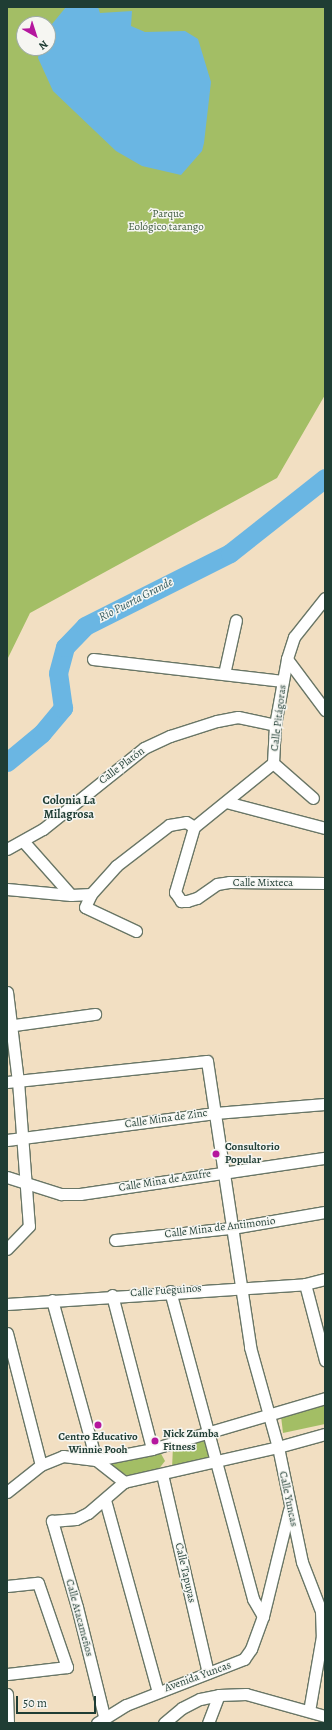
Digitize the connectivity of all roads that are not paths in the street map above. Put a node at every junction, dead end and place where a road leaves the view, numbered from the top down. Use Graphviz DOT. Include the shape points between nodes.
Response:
graph roads {
  1 [pos="325,598"];
  2 [pos="236,620"];
  3 [pos="93,659"];
  4 [pos="287,659"];
  5 [pos="224,674"];
  6 [pos="283,681"];
  7 [pos="325,710"];
  8 [pos="276,726"];
  9 [pos="273,763"];
  10 [pos="313,798"];
  11 [pos="226,802"];
  12 [pos="194,826"];
  13 [pos="325,828"];
  14 [pos="23,840"];
  15 [pos="7,849"];
  16 [pos="325,882"];
  17 [pos="7,889"];
  18 [pos="91,894"];
  19 [pos="71,895"];
  20 [pos="136,931"];
  21 [pos="7,992"];
  22 [pos="94,1014"];
  23 [pos="9,1026"];
  24 [pos="13,1081"];
  25 [pos="325,1104"];
  26 [pos="215,1113"];
  27 [pos="22,1138"];
  28 [pos="7,1140"];
  29 [pos="325,1158"];
  30 [pos="224,1171"];
  31 [pos="7,1176"];
  32 [pos="26,1182"];
  33 [pos="325,1212"];
  34 [pos="232,1228"];
  35 [pos="115,1240"];
  36 [pos="7,1248"];
  37 [pos="325,1279"];
  38 [pos="305,1284"];
  39 [pos="240,1287"];
  40 [pos="170,1291"];
  41 [pos="112,1295"];
  42 [pos="52,1300"];
  43 [pos="7,1304"];
  44 [pos="7,1333"];
  45 [pos="325,1360"];
  46 [pos="325,1398"];
  47 [pos="270,1412"];
  48 [pos="209,1431"];
  49 [pos="325,1434"];
  50 [pos="278,1447"];
  51 [pos="152,1449"];
  52 [pos="96,1460"];
  53 [pos="216,1462"];
  54 [pos="41,1466"];
  55 [pos="162,1474"];
  56 [pos="124,1482"];
  57 [pos="7,1492"];
  58 [pos="105,1500"];
  59 [pos="289,1508"];
  60 [pos="7,1586"];
  61 [pos="264,1616"];
  62 [pos="208,1673"];
  63 [pos="7,1674"];
  64 [pos="158,1692"];
  65 [pos="7,1694"];
  66 [pos="219,1695"];
  67 [pos="309,1711"];
  68 [pos="325,1716"];
  69 [pos="101,1720"];
  70 [pos="8,1723"];
  71 [pos="164,1723"];
  72 [pos="208,1723"];
  1 -- 4 [label="street, Calle Pitágoras" via="294,637"];
  2 -- 5 [label="street"];
  3 -- 5 [label="street"];
  4 -- 6 [label="street, Calle Pitágoras"];
  4 -- 7 [label="street"];
  5 -- 6 [label="street"];
  6 -- 8 [label="street, Calle Pitágoras"];
  8 -- 9 [label="street, Calle Pitágoras"];
  8 -- 14 [label="street, Calle Platón" via="238,718 217,721 150,745 43,829"];
  9 -- 10 [label="street"];
  9 -- 11 [label="street, Calle Pitágoras"];
  11 -- 12 [label="street, Calle Pitágoras"];
  11 -- 13 [label="street"];
  12 -- 16 [label="street, Calle Mixteca" via="175,892 180,901 197,898 217,884 229,882"];
  12 -- 18 [label="street" via="186,822 169,825 116,866"];
  14 -- 15 [label="street, Calle Platón"];
  14 -- 19 [label="street"];
  17 -- 19 [label="street"];
  18 -- 19 [label="street"];
  18 -- 20 [label="street" via="85,907"];
  21 -- 23 [label="street"];
  22 -- 23 [label="street"];
  23 -- 24 [label="street"];
  24 -- 26 [label="street, Calle Yuncas" via="208,1061"];
  24 -- 27 [label="street"];
  25 -- 26 [label="street, Calle Mina de Zinc"];
  26 -- 27 [label="street, Calle Mina de Zinc"];
  26 -- 30 [label="street, Calle Yuncas"];
  27 -- 28 [label="street, Calle Mina de Zinc"];
  27 -- 32 [label="street"];
  29 -- 30 [label="street, Calle Mina de Azufre"];
  30 -- 32 [label="street, Calle Mina de Azufre" via="80,1194 61,1194"];
  30 -- 34 [label="street, Calle Yuncas"];
  31 -- 32 [label="street, Calle Mina de Azufre"];
  32 -- 36 [label="street" via="29,1226"];
  33 -- 34 [label="street, Calle Mina de Antimonio"];
  34 -- 35 [label="street, Calle Mina de Antimonio"];
  34 -- 39 [label="street, Calle Yuncas"];
  37 -- 38 [label="street, Calle Fueguinos"];
  38 -- 39 [label="street, Calle Fueguinos"];
  38 -- 45 [label="street"];
  39 -- 40 [label="street, Calle Fueguinos"];
  39 -- 47 [label="street, Calle Yuncas" via="250,1347"];
  40 -- 41 [label="street, Calle Fueguinos"];
  40 -- 48 [label="street"];
  41 -- 42 [label="street, Calle Fueguinos"];
  41 -- 51 [label="street"];
  42 -- 43 [label="street, Calle Fueguinos"];
  42 -- 52 [label="street"];
  44 -- 54 [label="street"];
  46 -- 47 [label="street"];
  47 -- 48 [label="street"];
  47 -- 50 [label="street, Calle Yuncas"];
  48 -- 51 [label="street"];
  48 -- 53 [label="street"];
  49 -- 50 [label="street"];
  50 -- 53 [label="street"];
  50 -- 59 [label="street, Calle Yuncas"];
  51 -- 52 [label="street"];
  52 -- 54 [label="street" via="63,1456"];
  52 -- 56 [label="street"];
  53 -- 55 [label="street"];
  53 -- 61 [label="street" via="253,1599"];
  54 -- 57 [label="street"];
  55 -- 56 [label="street"];
  55 -- 62 [label="street, Calle Tapuyas"];
  56 -- 58 [label="street"];
  58 -- 64 [label="street"];
  58 -- 69 [label="street, Calle Atacameños" via="76,1519 52,1521 77,1606"];
  59 -- 61 [label="street, Avenida Yuncas"];
  59 -- 67 [label="street, Calle Yuncas" via="302,1562 322,1612 322,1636"];
  60 -- 63 [label="street" via="38,1583 67,1667"];
  61 -- 62 [label="street, Avenida Yuncas" via="251,1649 244,1659"];
  62 -- 64 [label="street, Avenida Yuncas"];
  64 -- 69 [label="street, Avenida Yuncas"];
  65 -- 70 [label="street"];
  66 -- 67 [label="street" via="246,1694"];
  66 -- 71 [label="street" via="200,1699 182,1708"];
  66 -- 72 [label="street"];
  67 -- 68 [label="street"];
}
